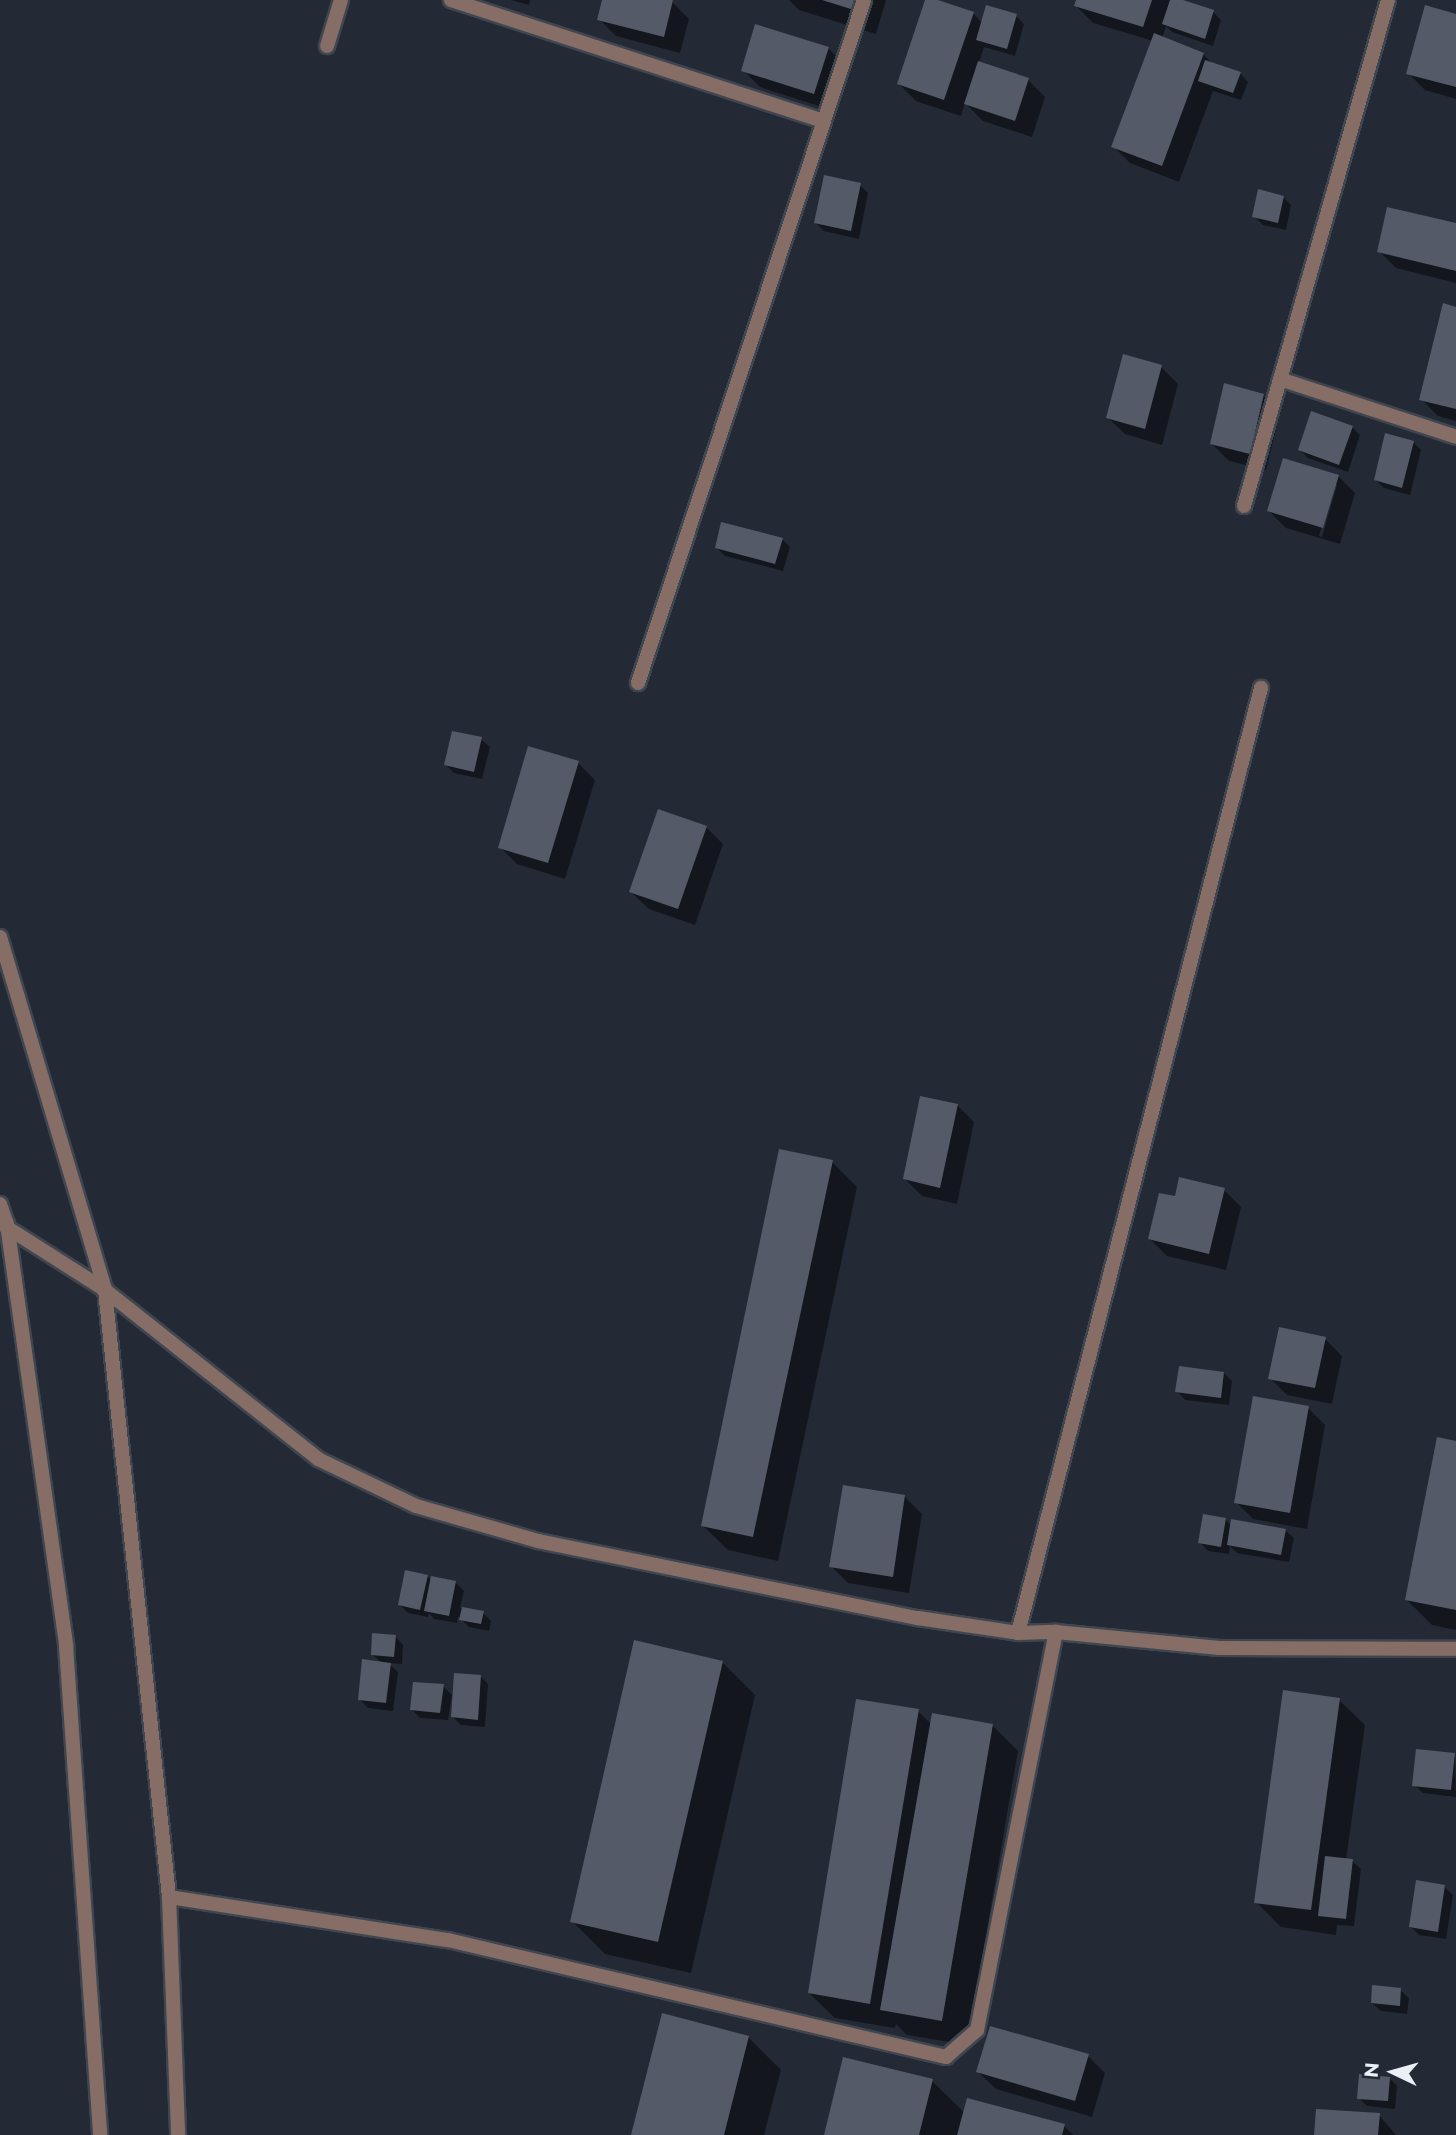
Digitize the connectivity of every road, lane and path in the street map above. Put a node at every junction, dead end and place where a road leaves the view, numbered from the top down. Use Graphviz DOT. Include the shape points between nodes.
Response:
graph roads {
  1 [pos="341,0"];
  2 [pos="451,0"];
  3 [pos="864,0"];
  4 [pos="1388,0"];
  5 [pos="327,46"];
  6 [pos="824,121"];
  7 [pos="1280,379"];
  8 [pos="1456,437"];
  9 [pos="1244,506"];
  10 [pos="638,683"];
  11 [pos="1261,688"];
  12 [pos="0,937"];
  13 [pos="0,1204"];
  14 [pos="4,1224"];
  15 [pos="105,1290"];
  16 [pos="1056,1632"];
  17 [pos="1018,1633"];
  18 [pos="1456,1649"];
  19 [pos="169,1897"];
  20 [pos="100,2135"];
  21 [pos="178,2135"];
  1 -- 5 [label="street"];
  2 -- 6 [label="street"];
  3 -- 6 [label="street"];
  4 -- 7 [label="street"];
  6 -- 10 [label="street"];
  7 -- 8 [label="street"];
  7 -- 9 [label="street"];
  11 -- 17 [label="street"];
  12 -- 15 [label="street"];
  13 -- 14 [label="street"];
  14 -- 15 [label="street"];
  14 -- 20 [label="street" via="66,1646"];
  15 -- 17 [label="street" via="318,1459 416,1506 538,1541 918,1618"];
  15 -- 19 [label="street"];
  16 -- 17 [label="street"];
  16 -- 18 [label="street" via="1219,1648"];
  16 -- 19 [label="street" via="977,2030 946,2057 449,1940"];
  19 -- 21 [label="street"];
}
